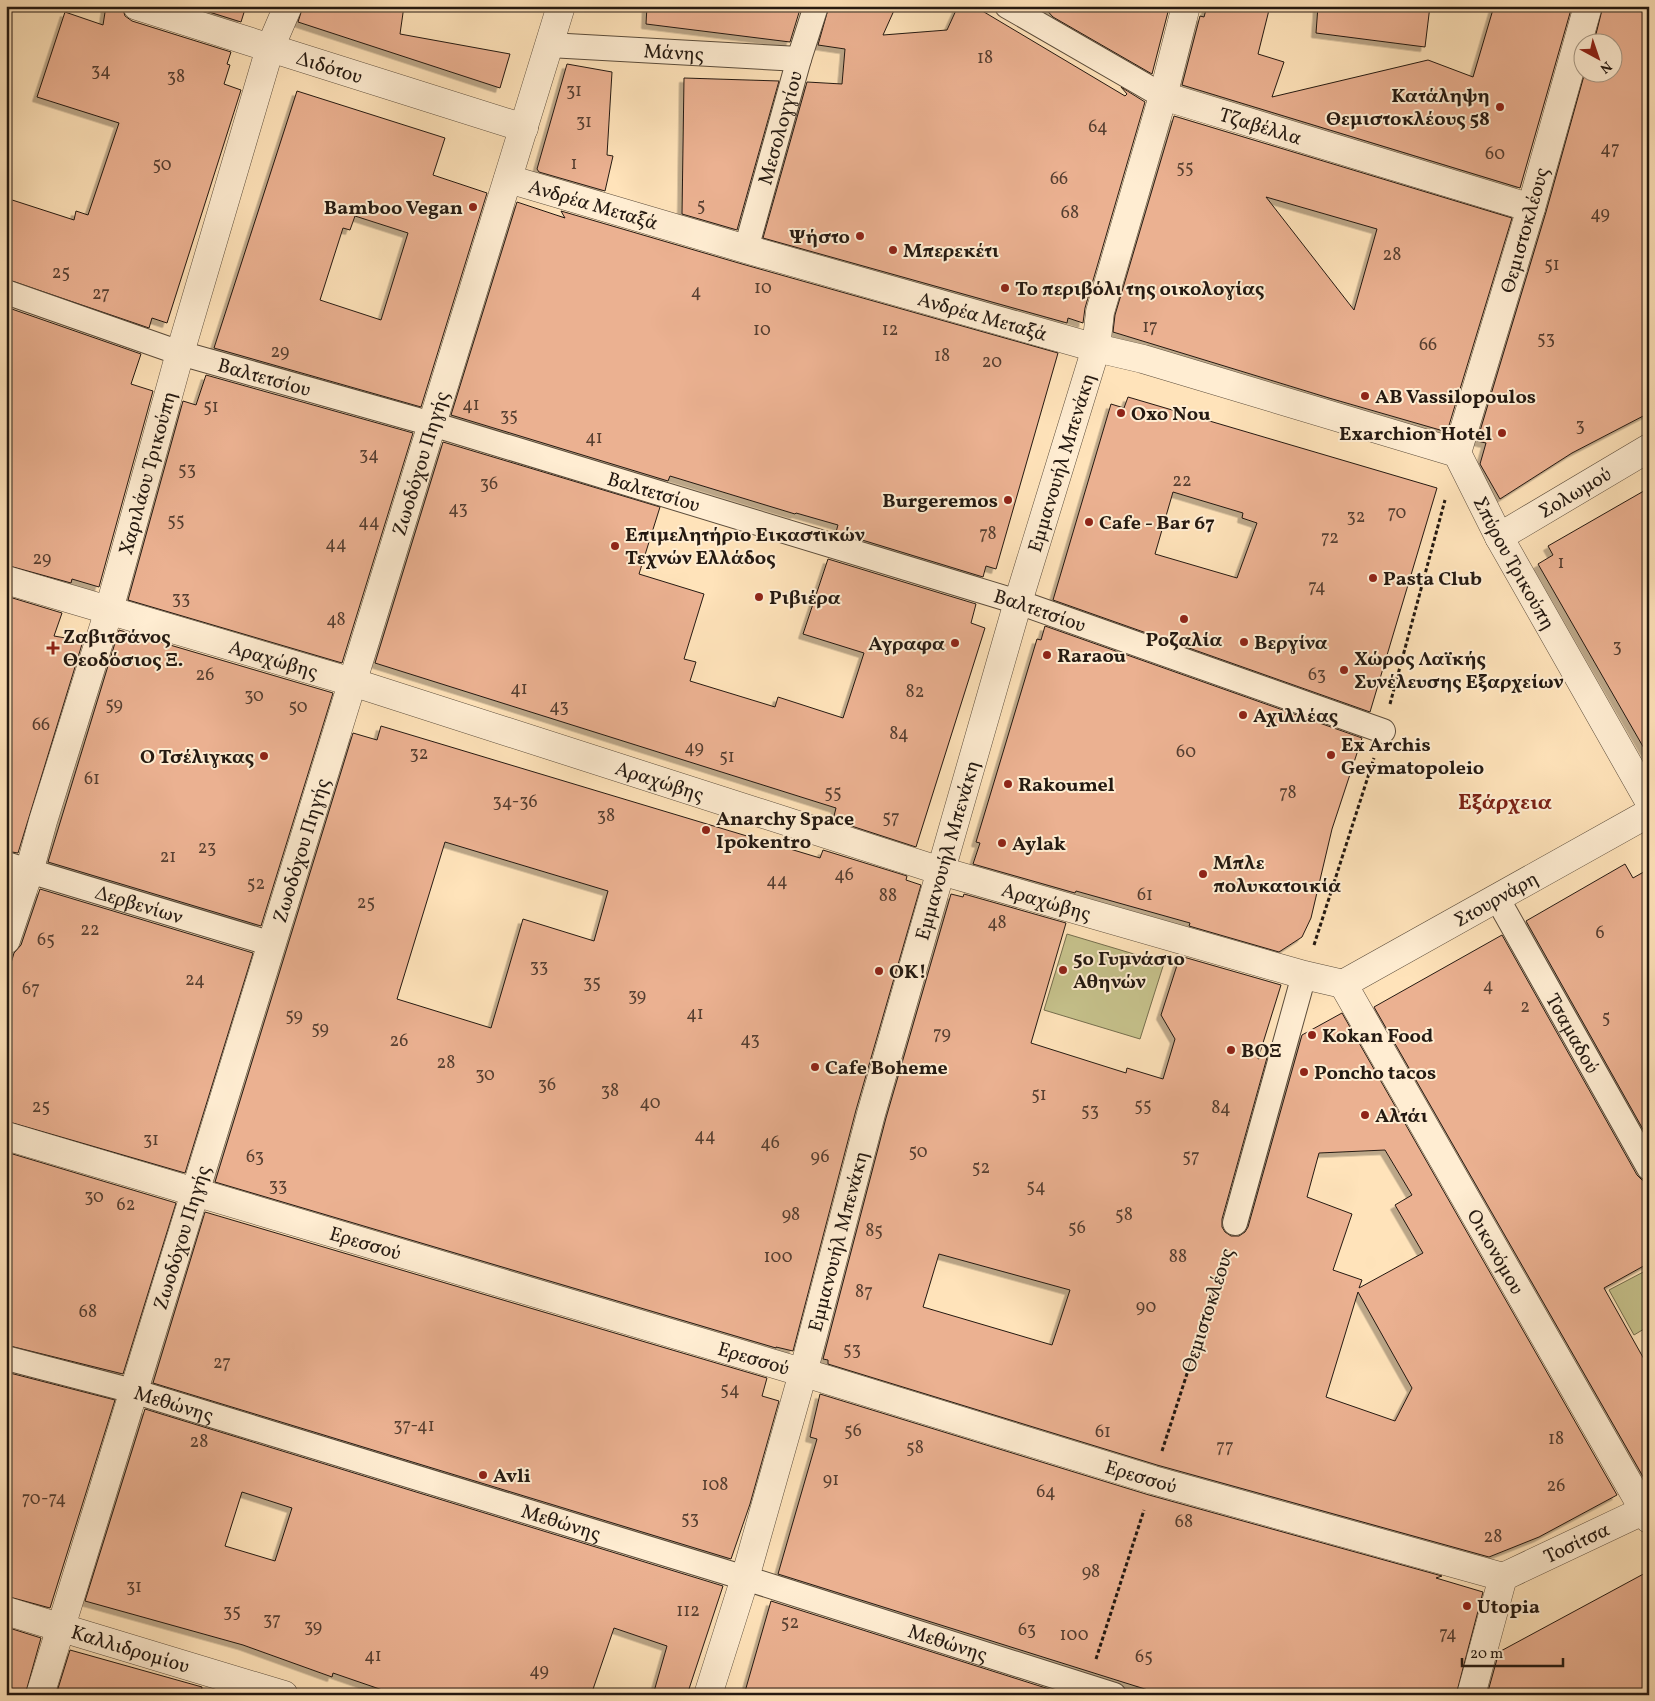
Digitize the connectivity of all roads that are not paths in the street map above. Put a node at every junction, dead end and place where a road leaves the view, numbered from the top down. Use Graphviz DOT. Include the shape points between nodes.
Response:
graph roads {
  1 [pos="137,6"];
  2 [pos="288,6"];
  3 [pos="561,6"];
  4 [pos="816,6"];
  5 [pos="1007,6"];
  6 [pos="1186,6"];
  7 [pos="1588,6"];
  8 [pos="549,45"];
  9 [pos="270,48"];
  10 [pos="799,59"];
  11 [pos="1163,96"];
  12 [pos="524,128"];
  13 [pos="508,179"];
  14 [pos="1531,208"];
  15 [pos="746,249"];
  16 [pos="6,292"];
  17 [pos="1096,348"];
  18 [pos="180,353"];
  19 [pos="432,424"];
  20 [pos="1649,448"];
  21 [pos="1458,453"];
  22 [pos="1499,536"];
  23 [pos="6,580"];
  24 [pos="1018,602"];
  25 [pos="108,610"];
  26 [pos="352,682"];
  27 [pos="1383,731"];
  28 [pos="1649,801"];
  29 [pos="1649,813"];
  30 [pos="18,868"];
  31 [pos="941,870"];
  32 [pos="1497,898"];
  33 [pos="6,940"];
  34 [pos="272,944"];
  35 [pos="1304,975"];
  36 [pos="1343,984"];
  37 [pos="6,1136"];
  38 [pos="1649,1168"];
  39 [pos="195,1191"];
  40 [pos="1236,1223"];
  41 [pos="6,1358"];
  42 [pos="802,1373"];
  43 [pos="133,1391"];
  44 [pos="1647,1512"];
  45 [pos="1503,1576"];
  46 [pos="745,1578"];
  47 [pos="6,1611"];
  48 [pos="60,1627"];
  49 [pos="40,1695"];
  50 [pos="284,1695"];
  51 [pos="708,1695"];
  52 [pos="1114,1695"];
  53 [pos="1471,1695"];
  1 -- 9 [label="street, Διδότου"];
  2 -- 9 [label="street, Χαριλάου Τρικούπη"];
  3 -- 8 [label="street, Ζωοδόχου Πηγής"];
  4 -- 10 [label="street, Μεσολογγίου"];
  5 -- 11 [label="street, Τζαβέλλα"];
  6 -- 11 [label="street, Εμμανουήλ Μπενάκη"];
  7 -- 14 [label="street, Θεμιστοκλέους"];
  8 -- 10 [label="street, Μάνης"];
  8 -- 12 [label="street, Ζωοδόχου Πηγής"];
  9 -- 12 [label="street, Διδότου"];
  9 -- 18 [label="street, Χαριλάου Τρικούπη"];
  10 -- 15 [label="street, Μεσολογγίου"];
  11 -- 14 [label="street, Τζαβέλλα"];
  11 -- 17 [label="street, Εμμανουήλ Μπενάκη" via="1100,312"];
  12 -- 13 [label="street, Ζωοδόχου Πηγής"];
  13 -- 15 [label="street, Ανδρέα Μεταξά"];
  13 -- 19 [label="street, Ζωοδόχου Πηγής"];
  14 -- 21 [label="street, Θεμιστοκλέους"];
  15 -- 17 [label="street, Ανδρέα Μεταξά"];
  16 -- 18 [label="street, Βαλτετσίου"];
  17 -- 21 [label="street, Ανδρέα Μεταξά"];
  17 -- 24 [label="street, Εμμανουήλ Μπενάκη"];
  18 -- 19 [label="street, Βαλτετσίου"];
  18 -- 25 [label="street, Χαριλάου Τρικούπη"];
  19 -- 24 [label="street, Βαλτετσίου"];
  19 -- 26 [label="street, Ζωοδόχου Πηγής"];
  20 -- 22 [label="street, Σολωμού"];
  21 -- 22 [label="street, Σπύρου Τρικούπη"];
  22 -- 28 [label="street, Σπύρου Τρικούπη"];
  23 -- 25 [label="street, Αραχώβης"];
  24 -- 27 [label="street, Βαλτετσίου"];
  24 -- 31 [label="street, Εμμανουήλ Μπενάκη"];
  25 -- 26 [label="street, Αραχώβης"];
  25 -- 30 [label="street, Χαριλάου Τρικούπη" via="43,821"];
  26 -- 31 [label="street, Αραχώβης"];
  26 -- 34 [label="street, Ζωοδόχου Πηγής"];
  29 -- 32 [label="street, Στουρνάρη"];
  30 -- 33 [label="street, Χαριλάου Τρικούπη"];
  30 -- 34 [label="street, Δερβενίων"];
  31 -- 35 [label="street, Αραχώβης"];
  31 -- 42 [label="street, Εμμανουήλ Μπενάκη"];
  32 -- 36 [label="street, Στουρνάρη"];
  32 -- 38 [label="street, Τσαμαδού"];
  34 -- 39 [label="street, Ζωοδόχου Πηγής"];
  35 -- 36 [label="street, Αραχώβης"];
  35 -- 40 [label="street, Θεμιστοκλέους"];
  36 -- 44 [label="street, Οικονόμου"];
  37 -- 39 [label="street, Ερεσσού"];
  39 -- 42 [label="street, Ερεσσού"];
  39 -- 43 [label="street, Ζωοδόχου Πηγής"];
  41 -- 43 [label="street, Μεθώνης"];
  42 -- 45 [label="street, Ερεσσού" via="1153,1480"];
  42 -- 46 [label="street, Εμμανουήλ Μπενάκη"];
  43 -- 46 [label="street, Μεθώνης"];
  43 -- 48 [label="street, Ζωοδόχου Πηγής"];
  44 -- 45 [label="street, Τοσίτσα"];
  45 -- 53 [label="street"];
  46 -- 51 [label="street, Εμμανουήλ Μπενάκη"];
  46 -- 52 [label="street, Μεθώνης"];
  47 -- 48 [label="street, Καλλιδρομίου"];
  48 -- 49 [label="street, Ζωοδόχου Πηγής"];
  48 -- 50 [label="street, Καλλιδρομίου"];
}
